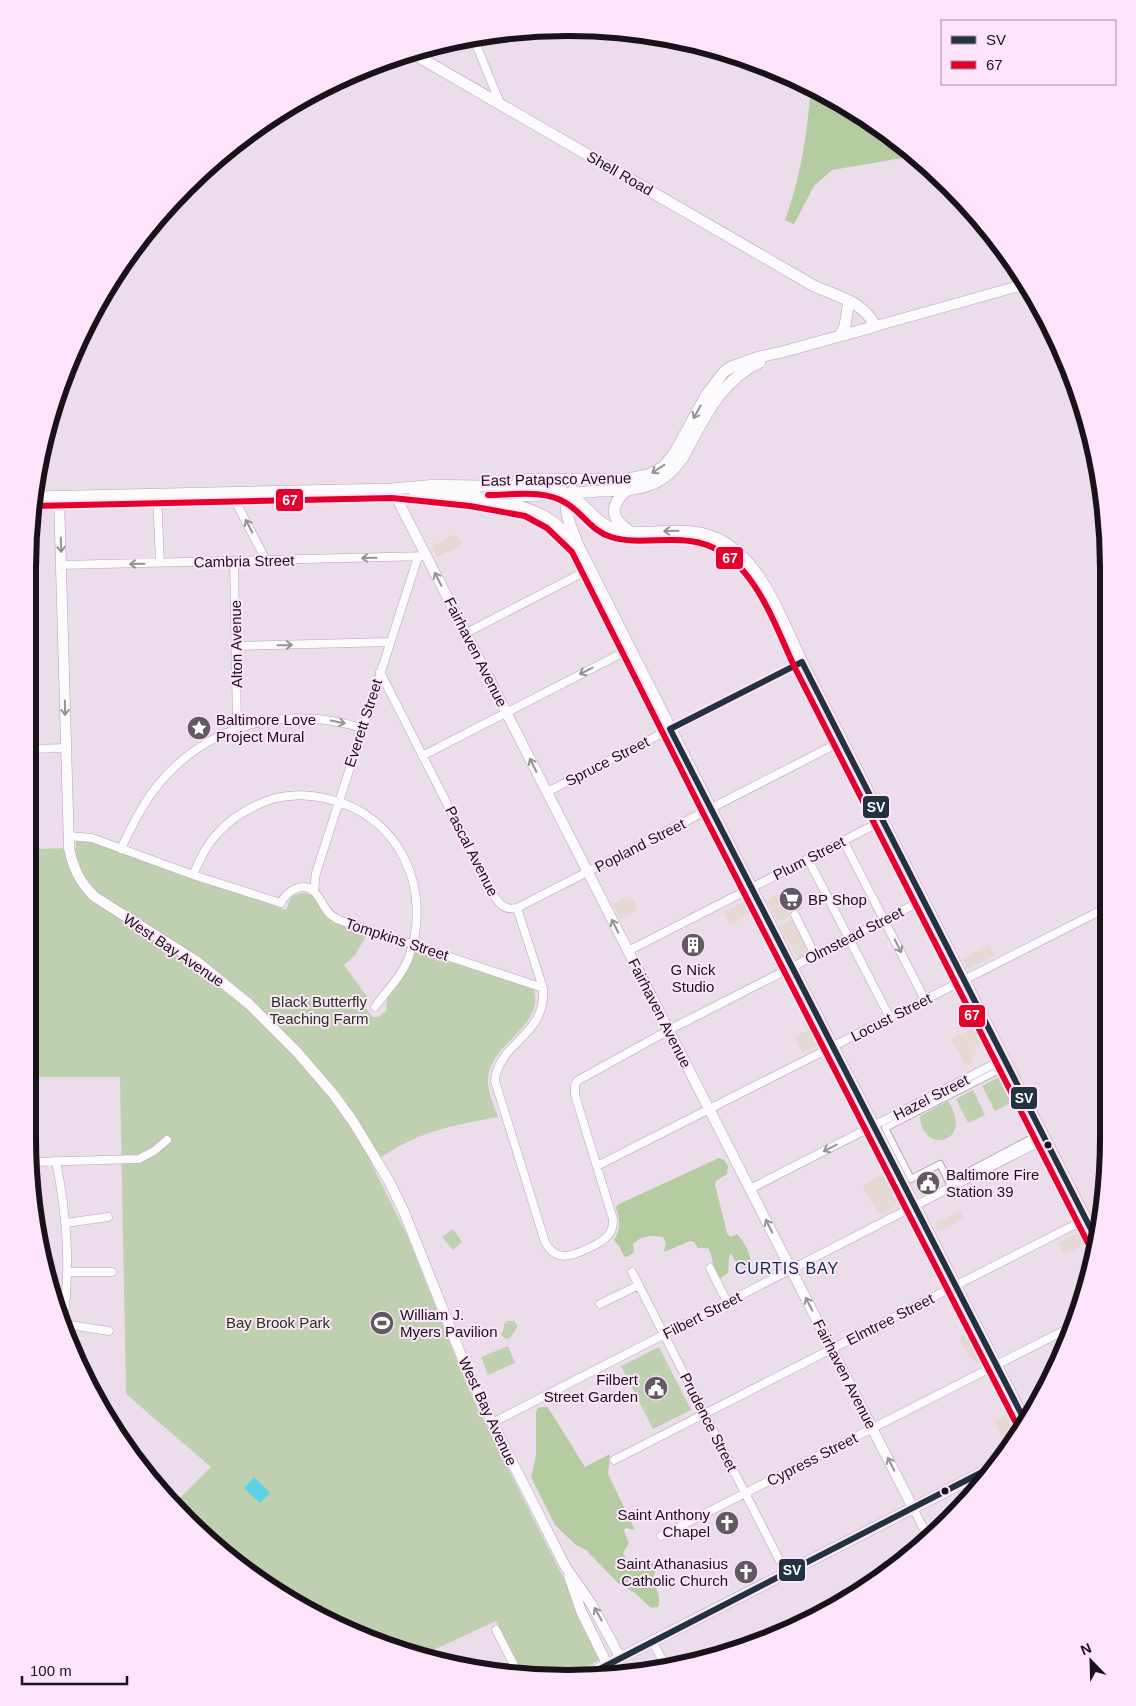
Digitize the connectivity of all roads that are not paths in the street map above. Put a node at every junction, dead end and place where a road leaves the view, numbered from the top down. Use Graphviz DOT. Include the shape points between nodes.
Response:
graph roads {
  1 [pos="476,44"];
  2 [pos="419,57"];
  3 [pos="500,103"];
  4 [pos="1019,286"];
  5 [pos="829,292"];
  6 [pos="848,306"];
  7 [pos="872,327"];
  8 [pos="840,336"];
  9 [pos="628,484"];
  10 [pos="431,485"];
  11 [pos="392,489"];
  12 [pos="231,493"];
  13 [pos="157,494"];
  14 [pos="569,494"];
  15 [pos="41,497"];
  16 [pos="60,497"];
  17 [pos="471,497"];
  18 [pos="629,531"];
  19 [pos="579,547"];
  20 [pos="422,556"];
  21 [pos="266,560"];
  22 [pos="234,561"];
  23 [pos="160,563"];
  24 [pos="61,565"];
  25 [pos="590,569"];
  26 [pos="466,632"];
  27 [pos="390,642"];
  28 [pos="236,646"];
  29 [pos="630,649"];
  30 [pos="802,662"];
  31 [pos="380,672"];
  32 [pos="506,712"];
  33 [pos="238,727"];
  34 [pos="362,728"];
  35 [pos="670,729"];
  36 [pos="842,741"];
  37 [pos="66,748"];
  38 [pos="36,749"];
  39 [pos="422,756"];
  40 [pos="547,792"];
  41 [pos="338,801"];
  42 [pos="711,809"];
  43 [pos="882,820"];
  44 [pos="68,836"];
  45 [pos="844,840"];
  46 [pos="121,849"];
  47 [pos="808,858"];
  48 [pos="588,872"];
  49 [pos="193,875"];
  50 [pos="752,888"];
  51 [pos="314,891"];
  52 [pos="923,900"];
  53 [pos="518,908"];
  54 [pos="1100,911"];
  55 [pos="795,915"];
  56 [pos="884,920"];
  57 [pos="849,938"];
  58 [pos="412,944"];
  59 [pos="628,951"];
  60 [pos="816,955"];
  61 [pos="792,967"];
  62 [pos="964,980"];
  63 [pos="543,988"];
  64 [pos="925,1000"];
  65 [pos="375,1007"];
  66 [pos="890,1018"];
  67 [pos="669,1030"];
  68 [pos="833,1047"];
  69 [pos="1004,1059"];
  70 [pos="709,1109"];
  71 [pos="880,1127"];
  72 [pos="1045,1139"];
  73 [pos="168,1140"];
  74 [pos="56,1161"];
  75 [pos="37,1162"];
  76 [pos="597,1166"];
  77 [pos="750,1189"];
  78 [pos="915,1206"];
  79 [pos="108,1217"];
  80 [pos="1086,1219"];
  81 [pos="66,1223"];
  82 [pos="1092,1231"];
  83 [pos="710,1268"];
  84 [pos="791,1269"];
  85 [pos="68,1272"];
  86 [pos="112,1272"];
  87 [pos="632,1272"];
  88 [pos="639,1285"];
  89 [pos="956,1286"];
  90 [pos="727,1302"];
  91 [pos="65,1304"];
  92 [pos="600,1304"];
  93 [pos="64,1310"];
  94 [pos="71,1325"];
  95 [pos="108,1331"];
  96 [pos="1063,1331"];
  97 [pos="664,1334"];
  98 [pos="832,1349"];
  99 [pos="996,1365"];
  100 [pos="704,1414"];
  101 [pos="1022,1415"];
  102 [pos="492,1422"];
  103 [pos="873,1428"];
  104 [pos="614,1460"];
  105 [pos="981,1473"];
  106 [pos="745,1493"];
  107 [pos="913,1508"];
  108 [pos="925,1532"];
  109 [pos="661,1536"];
  110 [pos="565,1566"];
  111 [pos="786,1573"];
  112 [pos="496,1630"];
  113 [pos="652,1641"];
  114 [pos="620,1657"];
  115 [pos="663,1661"];
  116 [pos="608,1664"];
  117 [pos="515,1667"];
  118 [pos="598,1669"];
  1 -- 3 [label="street"];
  2 -- 3 [label="main road, Shell Road"];
  3 -- 5 [label="main road, Shell Road"];
  4 -- 7 [label="street, East Patapsco Avenue"];
  5 -- 6 [label="main road, Shell Road"];
  5 -- 7 [label="main road, Shell Road" via="854,303 871,318"];
  6 -- 7 [label="main road, Shell Road"];
  6 -- 8 [label="main road"];
  7 -- 8 [label="main road, East Patapsco Avenue"];
  8 -- 9 [label="main road, East Patapsco Avenue" via="782,352 745,370 716,399 682,458 669,473 651,484"];
  9 -- 10 [label="main road, East Patapsco Avenue" via="576,478"];
  9 -- 14 [label="main road, East Patapsco Avenue"];
  9 -- 18 [label="main road" via="614,503 614,509 618,521"];
  10 -- 11 [label="main road, East Patapsco Avenue"];
  10 -- 14 [label="main road" via="537,487"];
  11 -- 12 [label="main road, East Patapsco Avenue"];
  11 -- 17 [label="main road, East Patapsco Avenue"];
  11 -- 20 [label="street, Fairhaven Avenue"];
  12 -- 13 [label="main road, East Patapsco Avenue"];
  21 -- 12 [label="street, one-way"];
  13 -- 16 [label="main road, East Patapsco Avenue"];
  13 -- 23 [label="street"];
  14 -- 17 [label="main road, East Patapsco Avenue"];
  14 -- 18 [label="main road" via="606,526"];
  14 -- 19 [label="main road" via="566,511"];
  15 -- 16 [label="main road, East Patapsco Avenue"];
  16 -- 24 [label="street, West Bay Avenue, one-way"];
  17 -- 19 [label="main road" via="540,513 560,527"];
  30 -- 18 [label="main road, one-way" via="761,580 741,554 713,536 696,532"];
  19 -- 25 [label="main road"];
  20 -- 21 [label="street, Cambria Street, one-way"];
  26 -- 20 [label="street, Fairhaven Avenue, one-way"];
  20 -- 27 [label="street, Everett Street"];
  21 -- 22 [label="street, Cambria Street"];
  22 -- 23 [label="street, Cambria Street"];
  22 -- 28 [label="street, Alton Avenue"];
  23 -- 24 [label="street, Cambria Street, one-way"];
  24 -- 37 [label="street, West Bay Avenue, one-way"];
  25 -- 26 [label="street"];
  25 -- 29 [label="main road"];
  26 -- 32 [label="street, Fairhaven Avenue"];
  28 -- 27 [label="street, one-way"];
  27 -- 31 [label="street, Everett Street"];
  28 -- 33 [label="street, Alton Avenue"];
  29 -- 32 [label="street, one-way"];
  29 -- 35 [label="main road"];
  30 -- 35 [label="street, Spruce Street"];
  30 -- 36 [label="main road"];
  31 -- 34 [label="street, Everett Street"];
  31 -- 39 [label="street, Pascal Avenue"];
  32 -- 39 [label="street"];
  40 -- 32 [label="street, Fairhaven Avenue, one-way"];
  33 -- 34 [label="street, one-way" via="295,718 330,720"];
  33 -- 46 [label="street" via="208,741 162,780 142,807"];
  34 -- 41 [label="street, Everett Street"];
  35 -- 40 [label="street, Spruce Street"];
  35 -- 42 [label="main road"];
  36 -- 42 [label="street, Popland Street"];
  36 -- 43 [label="main road"];
  37 -- 38 [label="street"];
  37 -- 44 [label="street, West Bay Avenue"];
  39 -- 53 [label="street, Pascal Avenue" via="494,896 506,908"];
  40 -- 48 [label="street, Fairhaven Avenue"];
  41 -- 49 [label="street" via="293,795 247,810 231,820 214,838"];
  41 -- 51 [label="street, Everett Street" via="316,873"];
  41 -- 58 [label="street" via="359,810 379,825 406,859 416,901"];
  42 -- 48 [label="street, Popland Street"];
  42 -- 50 [label="main road"];
  43 -- 45 [label="street, Plum Street"];
  43 -- 52 [label="main road"];
  44 -- 46 [label="street" via="84,836"];
  44 -- 102 [label="street, West Bay Avenue" via="74,870 86,889 225,983 275,1028 334,1094 370,1149 404,1212 467,1370"];
  45 -- 47 [label="street, Plum Street"];
  45 -- 56 [label="street"];
  46 -- 49 [label="street"];
  47 -- 50 [label="street, Plum Street"];
  47 -- 57 [label="street"];
  48 -- 53 [label="street, Popland Street"];
  59 -- 48 [label="street, Fairhaven Avenue, one-way"];
  49 -- 51 [label="street" via="281,903 292,890 304,887"];
  50 -- 59 [label="street, Plum Street"];
  50 -- 61 [label="main road"];
  51 -- 58 [label="street, Tompkins Street" via="333,917"];
  52 -- 56 [label="street, Olmstead Street"];
  52 -- 62 [label="main road"];
  53 -- 63 [label="street, Pascal Avenue"];
  54 -- 62 [label="street, Locust Street"];
  55 -- 60 [label="street"];
  56 -- 57 [label="street, Olmstead Street"];
  56 -- 64 [label="street, one-way"];
  57 -- 60 [label="street, Olmstead Street"];
  57 -- 66 [label="street"];
  58 -- 63 [label="street, Tompkins Street"];
  58 -- 65 [label="street" via="404,967"];
  59 -- 67 [label="street, Fairhaven Avenue"];
  60 -- 61 [label="street, Olmstead Street"];
  61 -- 67 [label="street, Olmstead Street"];
  61 -- 68 [label="main road"];
  62 -- 64 [label="street, Locust Street"];
  62 -- 69 [label="main road"];
  63 -- 76 [label="street, Pascal Avenue" via="539,1017 497,1066 495,1081 545,1242 562,1256 577,1254 611,1232 613,1219"];
  64 -- 66 [label="street, Locust Street"];
  66 -- 68 [label="street, Locust Street"];
  67 -- 70 [label="street, Fairhaven Avenue"];
  67 -- 76 [label="street, Olmstead Street" via="580,1078 575,1085 575,1095"];
  68 -- 70 [label="street, Locust Street"];
  68 -- 71 [label="main road"];
  69 -- 71 [label="street, Hazel Street"];
  69 -- 72 [label="main road"];
  70 -- 76 [label="street, Locust Street"];
  70 -- 77 [label="street, Fairhaven Avenue"];
  71 -- 71 [label="street" via="912,1179 940,1164 949,1182 1034,1137 999,1070"];
  71 -- 77 [label="street, Hazel Street, one-way"];
  71 -- 78 [label="main road"];
  72 -- 78 [label="street, Filbert Street"];
  72 -- 80 [label="main road"];
  73 -- 74 [label="street" via="139,1159"];
  74 -- 75 [label="street"];
  74 -- 81 [label="street"];
  84 -- 77 [label="street, Fairhaven Avenue, one-way"];
  78 -- 84 [label="street, Filbert Street"];
  78 -- 89 [label="main road"];
  79 -- 81 [label="street"];
  80 -- 82 [label="main road"];
  80 -- 89 [label="street, Elmtree Street"];
  81 -- 85 [label="street"];
  83 -- 90 [label="street"];
  84 -- 90 [label="street, Filbert Street"];
  98 -- 84 [label="street, Fairhaven Avenue, one-way"];
  85 -- 86 [label="street"];
  85 -- 91 [label="street"];
  87 -- 88 [label="street, Prudence Street"];
  88 -- 92 [label="street"];
  88 -- 97 [label="street, Prudence Street"];
  89 -- 98 [label="street, Elmtree Street"];
  89 -- 99 [label="main road"];
  90 -- 97 [label="street, Filbert Street"];
  91 -- 93 [label="street"];
  94 -- 95 [label="street"];
  96 -- 99 [label="street, Cypress Street"];
  97 -- 100 [label="street, Prudence Street"];
  97 -- 102 [label="street, Filbert Street"];
  98 -- 100 [label="street, Elmtree Street"];
  98 -- 103 [label="street, Fairhaven Avenue"];
  99 -- 101 [label="main road"];
  99 -- 103 [label="street, Cypress Street"];
  100 -- 104 [label="street, Elmtree Street"];
  100 -- 106 [label="street, Prudence Street"];
  102 -- 110 [label="street, West Bay Avenue"];
  103 -- 106 [label="street, Cypress Street"];
  107 -- 103 [label="street, Fairhaven Avenue, one-way"];
  105 -- 107 [label="main road"];
  106 -- 109 [label="street, Cypress Street"];
  106 -- 111 [label="street, Prudence Street"];
  107 -- 108 [label="street, Fairhaven Avenue"];
  107 -- 111 [label="main road"];
  114 -- 110 [label="street, West Bay Avenue, one-way" via="592,1605"];
  110 -- 116 [label="street, West Bay Avenue" via="581,1611"];
  111 -- 113 [label="main road"];
  112 -- 117 [label="street"];
  113 -- 114 [label="main road"];
  113 -- 115 [label="street"];
  114 -- 116 [label="main road"];
  116 -- 118 [label="main road"];
}
